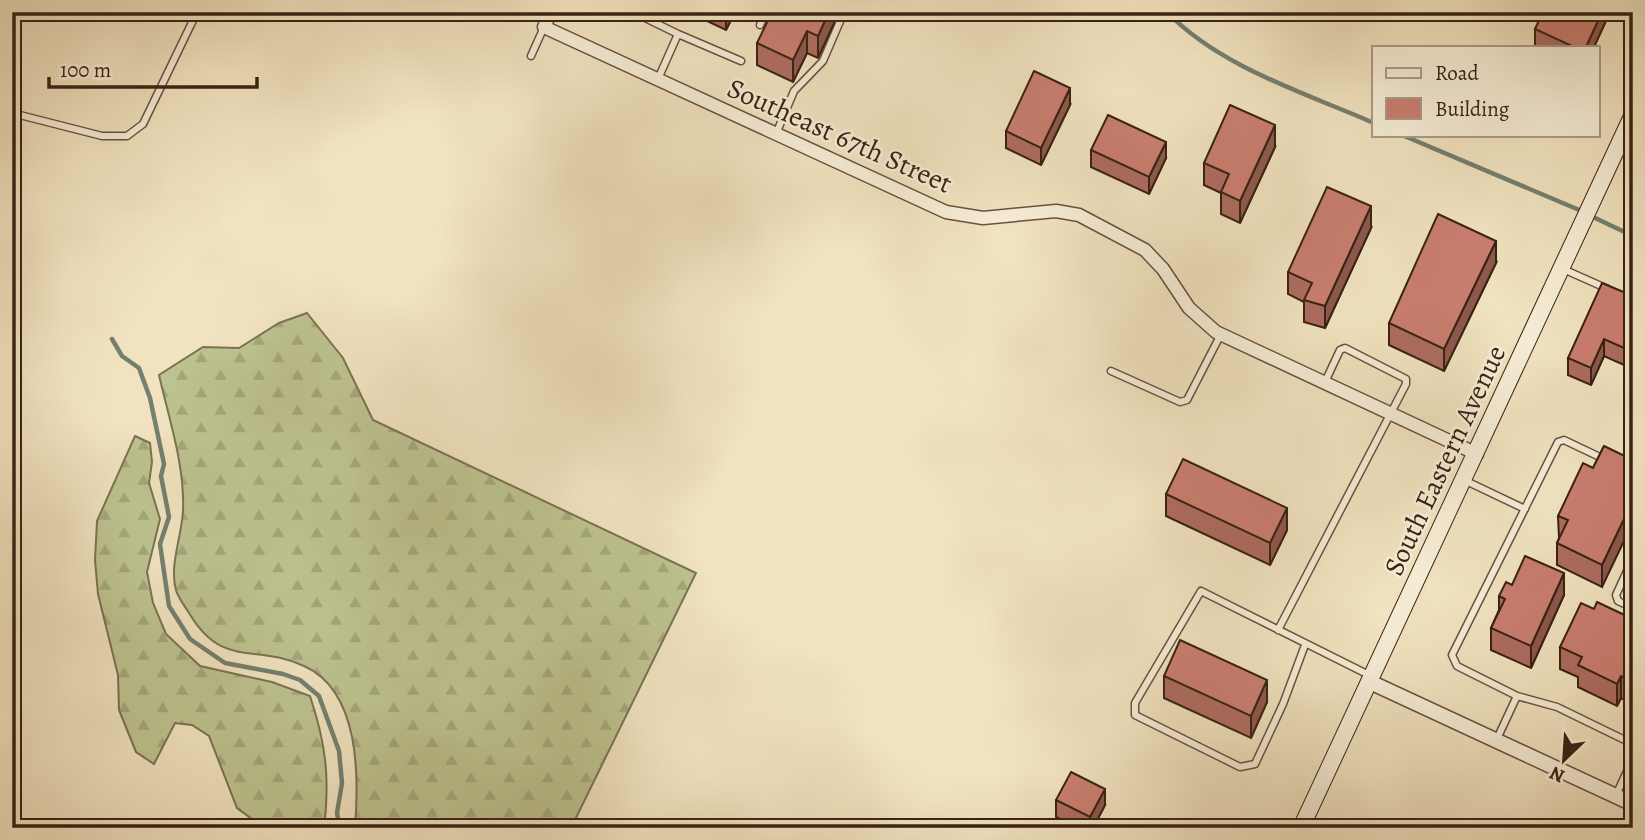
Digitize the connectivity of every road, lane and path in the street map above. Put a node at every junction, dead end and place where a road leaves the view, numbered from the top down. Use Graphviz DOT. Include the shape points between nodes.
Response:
graph roads {
  1 [pos="197,12"];
  2 [pos="551,12"];
  3 [pos="634,12"];
  4 [pos="766,12"];
  5 [pos="844,12"];
  6 [pos="760,25"];
  7 [pos="544,27"];
  8 [pos="678,33"];
  9 [pos="531,56"];
  10 [pos="741,61"];
  11 [pos="658,79"];
  12 [pos="12,113"];
  13 [pos="1633,114"];
  14 [pos="776,134"];
  15 [pos="1562,269"];
  16 [pos="1621,295"];
  17 [pos="1221,334"];
  18 [pos="1111,371"];
  19 [pos="1325,382"];
  20 [pos="1391,414"];
  21 [pos="1477,454"];
  22 [pos="1610,462"];
  23 [pos="1465,480"];
  24 [pos="1525,509"];
  25 [pos="1633,558"];
  26 [pos="1633,608"];
  27 [pos="1278,630"];
  28 [pos="1305,645"];
  29 [pos="1371,679"];
  30 [pos="1517,696"];
  31 [pos="1496,741"];
  32 [pos="1633,746"];
  33 [pos="1631,764"];
  34 [pos="1615,796"];
  35 [pos="1633,804"];
  36 [pos="1301,828"];
  1 -- 12 [label="lane" via="143,124 127,136 102,136"];
  2 -- 7 [label="street"];
  3 -- 8 [label="lane"];
  4 -- 6 [label="lane"];
  5 -- 14 [label="lane" via="823,61 794,91"];
  7 -- 9 [label="lane"];
  7 -- 11 [label="street, Southeast 67th Street"];
  8 -- 10 [label="lane"];
  8 -- 11 [label="lane"];
  11 -- 14 [label="street, Southeast 67th Street"];
  13 -- 15 [label="main road, South Eastern Avenue"];
  14 -- 17 [label="street, Southeast 67th Street" via="946,212 983,218 1056,211 1079,215 1145,250 1189,307"];
  15 -- 16 [label="lane"];
  15 -- 21 [label="main road, South Eastern Avenue"];
  17 -- 18 [label="lane" via="1187,400 1180,402"];
  17 -- 19 [label="street, Southeast 67th Street"];
  19 -- 20 [label="street, Southeast 67th Street"];
  19 -- 20 [label="lane" via="1345,348 1406,379"];
  20 -- 21 [label="street, Southeast 67th Street"];
  20 -- 27 [label="lane"];
  21 -- 23 [label="main road, South Eastern Avenue"];
  22 -- 24 [label="lane" via="1561,440"];
  23 -- 24 [label="lane"];
  23 -- 29 [label="main road, South Eastern Avenue"];
  24 -- 30 [label="lane" via="1452,655 1457,666"];
  25 -- 26 [label="lane" via="1616,595 1618,601"];
  27 -- 28 [label="lane"];
  27 -- 28 [label="lane" via="1201,591 1135,703 1135,715 1240,767 1255,764"];
  28 -- 29 [label="lane"];
  29 -- 31 [label="street"];
  29 -- 36 [label="main road, South Eastern Avenue"];
  30 -- 31 [label="lane"];
  30 -- 32 [label="lane" via="1557,707"];
  31 -- 34 [label="street"];
  32 -- 33 [label="lane"];
  33 -- 34 [label="lane"];
  34 -- 35 [label="street"];
}
